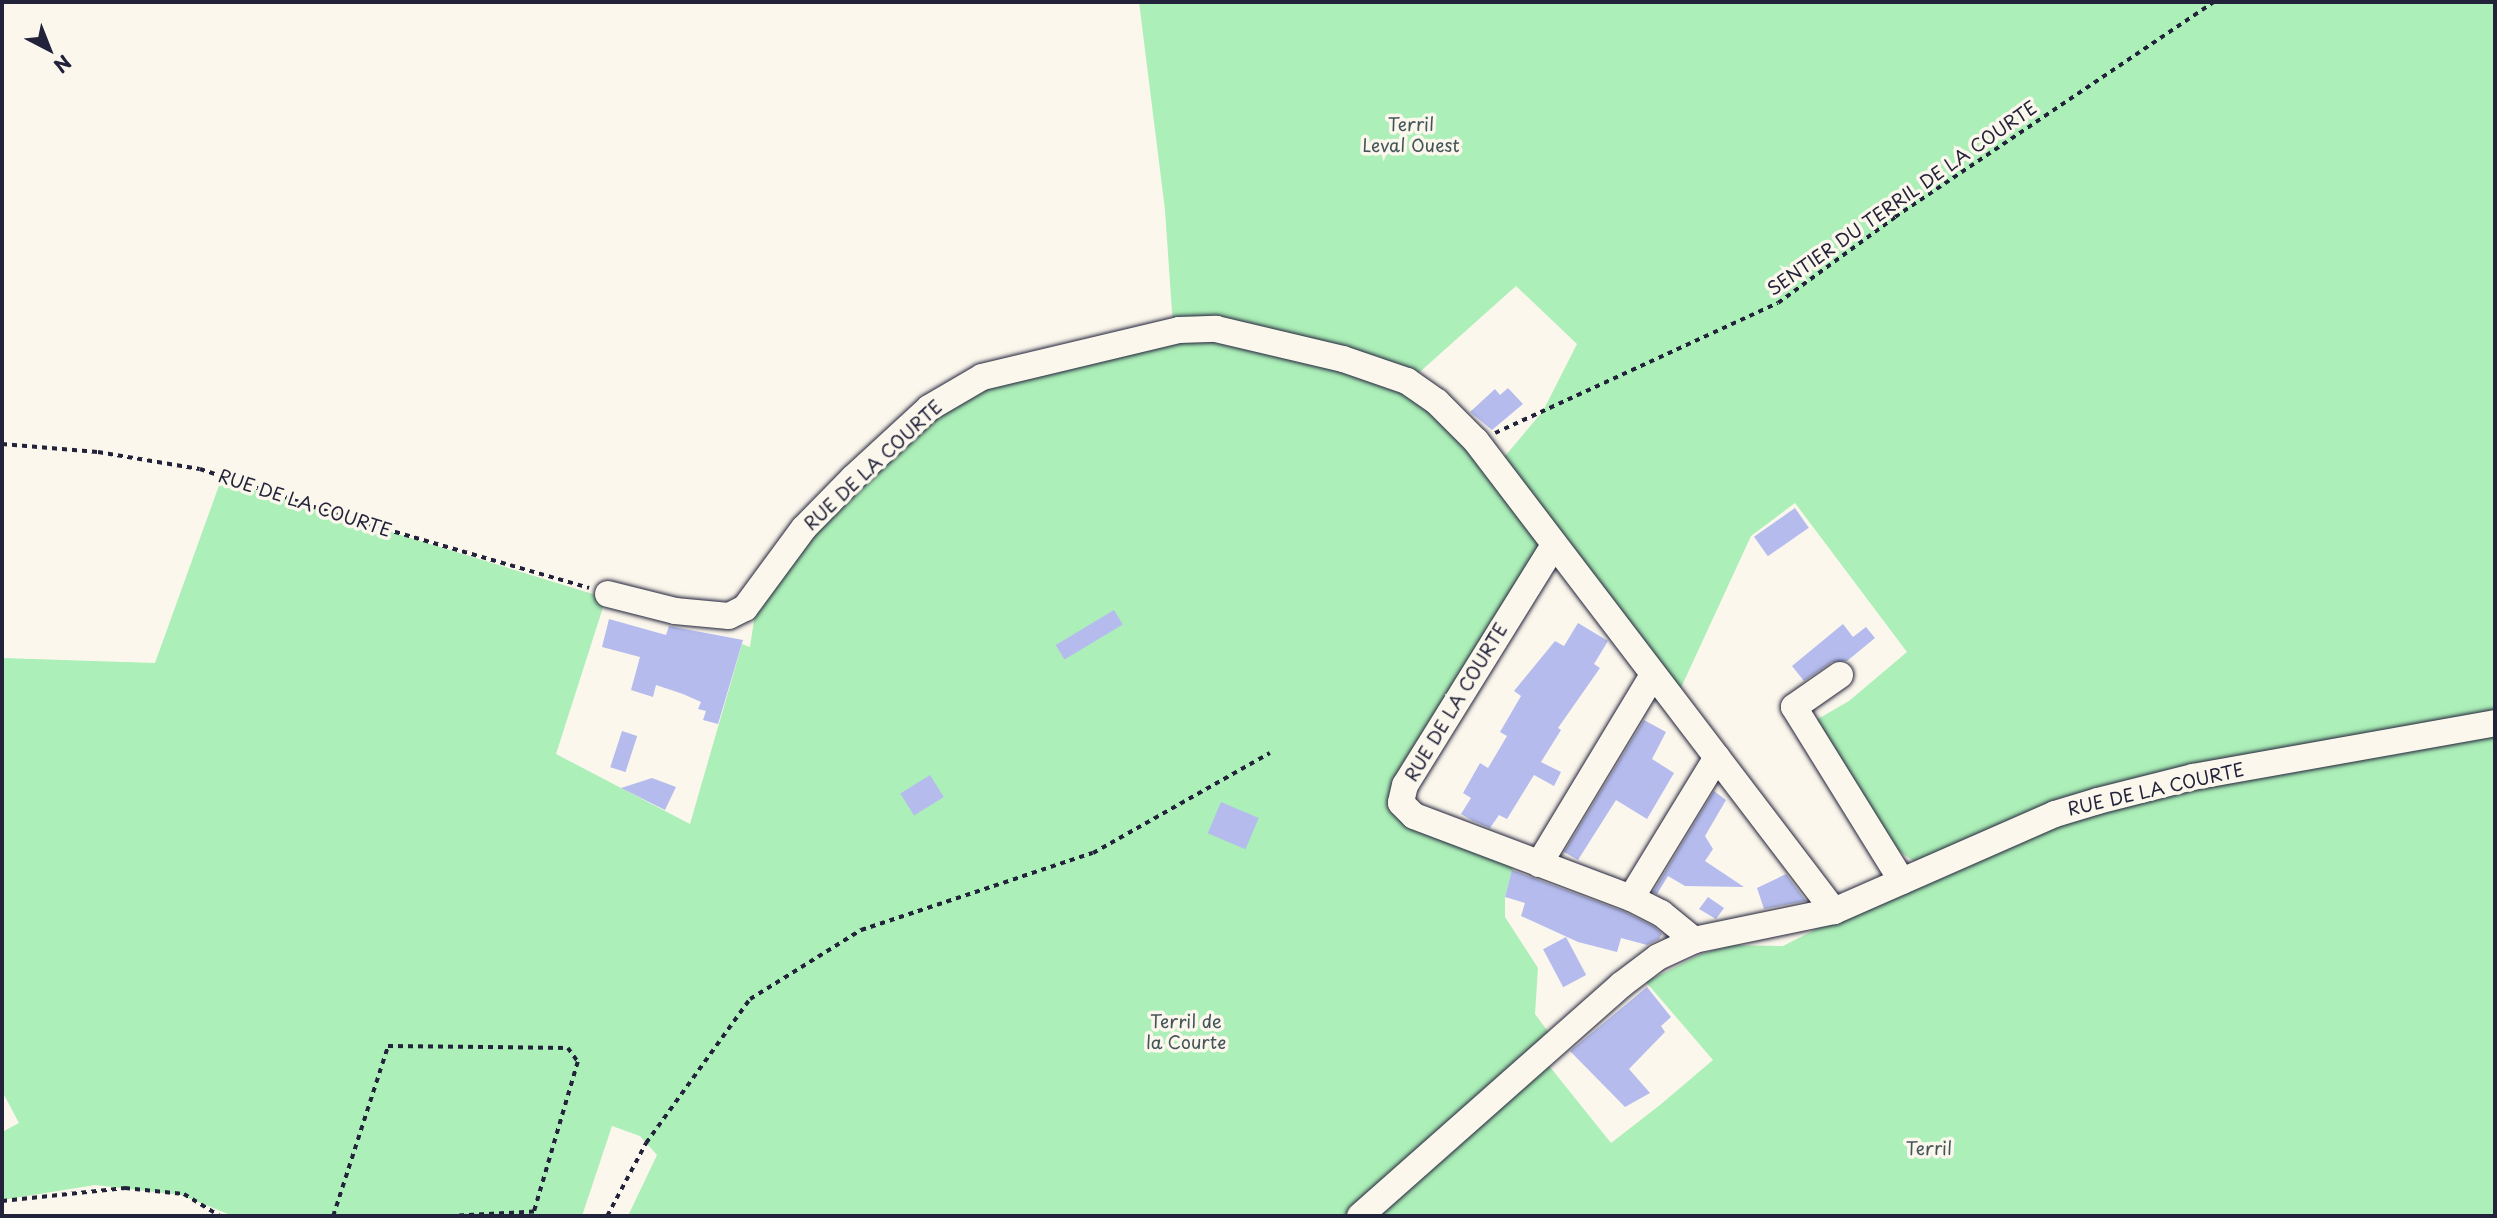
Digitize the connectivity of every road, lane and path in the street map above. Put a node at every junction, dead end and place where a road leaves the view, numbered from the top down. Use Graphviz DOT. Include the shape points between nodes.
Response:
graph roads {
  1 [pos="2214,2"];
  2 [pos="1476,441"];
  3 [pos="2,444"];
  4 [pos="1554,545"];
  5 [pos="608,594"];
  6 [pos="1653,675"];
  7 [pos="1840,675"];
  8 [pos="2495,723"];
  9 [pos="1270,753"];
  10 [pos="1717,757"];
  11 [pos="1539,864"];
  12 [pos="1902,881"];
  13 [pos="1631,898"];
  14 [pos="1834,911"];
  15 [pos="1694,940"];
  16 [pos="2,1201"];
  17 [pos="220,1216"];
  18 [pos="332,1216"];
  19 [pos="458,1216"];
  20 [pos="607,1216"];
  21 [pos="1360,1216"];
  1 -- 2 [label="path, SENTIER DU TERRIL DE LA COURTE" via="1895,218 1779,303"];
  2 -- 4 [label="street, RUE DE LA COURTE"];
  2 -- 5 [label="street, RUE DE LA COURTE" via="1437,402 1378,369 1229,332 1179,330 982,377 957,388 853,478 804,528 745,608 729,616 675,611"];
  3 -- 5 [label="path, RUE DE LA COURTE" via="161,460"];
  4 -- 6 [label="street, RUE DE LA COURTE"];
  4 -- 11 [label="street, RUE DE LA COURTE" via="1401,796 1405,809 1414,816"];
  6 -- 10 [label="street, RUE DE LA COURTE"];
  6 -- 11 [label="street"];
  7 -- 12 [label="street" via="1794,707"];
  8 -- 12 [label="street, RUE DE LA COURTE" via="2193,777 2098,801 2055,814"];
  9 -- 20 [label="path" via="1093,853 861,930 750,999 646,1143"];
  10 -- 13 [label="street"];
  10 -- 14 [label="street, RUE DE LA COURTE"];
  11 -- 13 [label="street, RUE DE LA COURTE"];
  12 -- 14 [label="street, RUE DE LA COURTE"];
  13 -- 15 [label="street, RUE DE LA COURTE" via="1661,913"];
  14 -- 15 [label="street, RUE DE LA COURTE"];
  15 -- 21 [label="street, RUE DE LA COURTE" via="1658,957 1621,985"];
  16 -- 17 [label="path" via="125,1188 184,1194"];
  18 -- 19 [label="path" via="388,1046 568,1048 578,1062 534,1212"];
}
